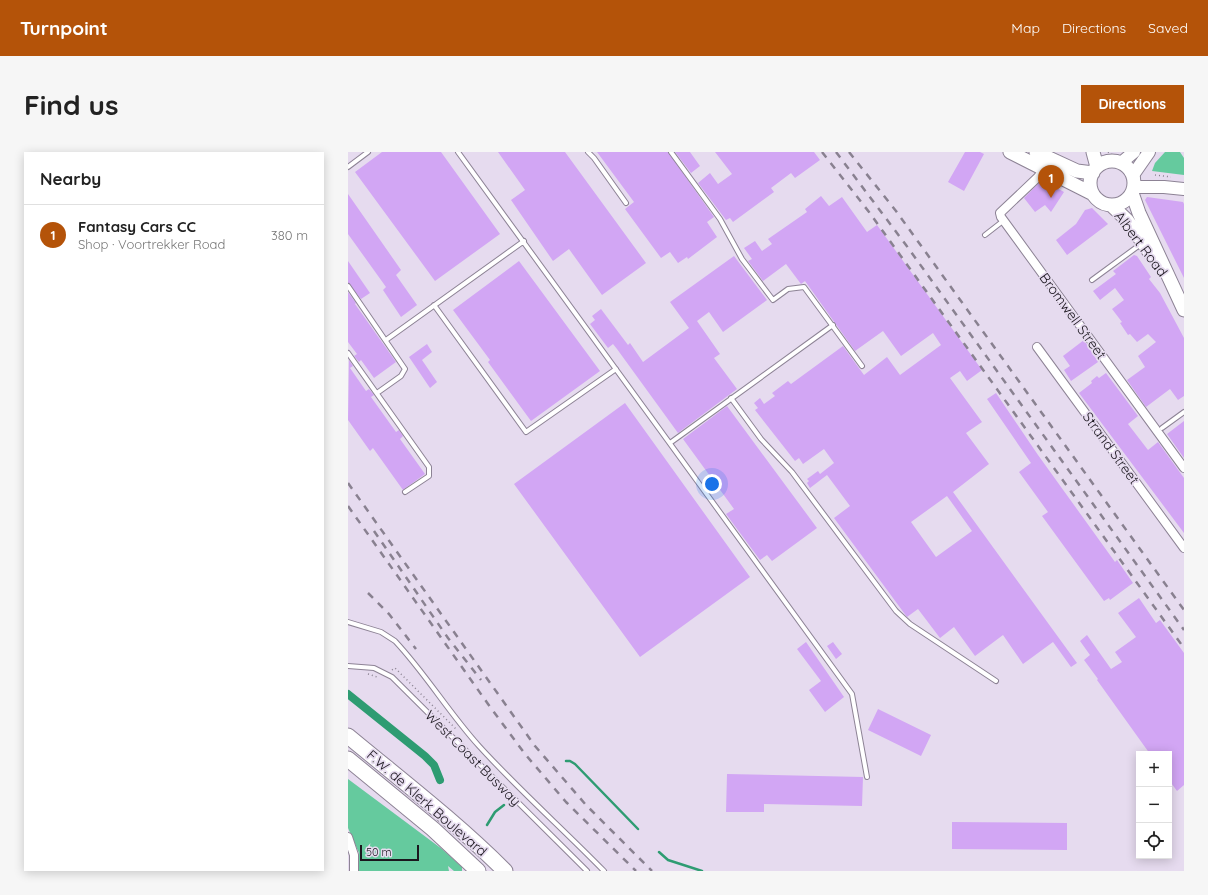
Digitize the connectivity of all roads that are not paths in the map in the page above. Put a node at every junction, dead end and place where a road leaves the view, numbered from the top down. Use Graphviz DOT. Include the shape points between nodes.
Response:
graph roads {
  1 [pos="368,152"];
  2 [pos="458,152"];
  3 [pos="588,152"];
  4 [pos="671,152"];
  5 [pos="1010,152"];
  6 [pos="1036,152"];
  7 [pos="1094,152"];
  8 [pos="1149,152"];
  9 [pos="1115,157"];
  10 [pos="348,167"];
  11 [pos="1044,169"];
  12 [pos="1095,170"];
  13 [pos="1133,184"];
  14 [pos="1184,190"];
  15 [pos="1093,194"];
  16 [pos="626,203"];
  17 [pos="1111,205"];
  18 [pos="1003,221"];
  19 [pos="985,235"];
  20 [pos="524,241"];
  21 [pos="1143,242"];
  22 [pos="1092,280"];
  23 [pos="1171,284"];
  24 [pos="348,286"];
  25 [pos="434,305"];
  26 [pos="1184,310"];
  27 [pos="833,325"];
  28 [pos="386,340"];
  29 [pos="1037,347"];
  30 [pos="348,353"];
  31 [pos="862,366"];
  32 [pos="616,369"];
  33 [pos="377,393"];
  34 [pos="731,398"];
  35 [pos="1184,412"];
  36 [pos="1162,428"];
  37 [pos="670,443"];
  38 [pos="1184,468"];
  39 [pos="405,492"];
  40 [pos="1184,548"];
  41 [pos="348,622"];
  42 [pos="348,666"];
  43 [pos="996,681"];
  44 [pos="348,736"];
  45 [pos="348,758"];
  46 [pos="867,777"];
  47 [pos="348,837"];
  48 [pos="354,871"];
  49 [pos="478,871"];
  50 [pos="505,871"];
  51 [pos="587,871"];
  52 [pos="604,871"];
  1 -- 10 [label="lane"];
  2 -- 20 [label="lane"];
  3 -- 16 [label="lane"];
  4 -- 27 [label="lane" via="720,219 742,258 773,300 788,290 804,287"];
  5 -- 11 [label="main road"];
  6 -- 12 [label="main road" via="1076,171"];
  7 -- 12 [label="main road"];
  8 -- 13 [label="street"];
  9 -- 12 [label="main road"];
  9 -- 13 [label="main road" via="1128,168"];
  11 -- 15 [label="main road"];
  11 -- 18 [label="street" via="1000,214"];
  12 -- 15 [label="main road" via="1091,187"];
  13 -- 14 [label="street" via="1155,182"];
  13 -- 17 [label="main road" via="1123,202"];
  13 -- 23 [label="main road, Albert Road" via="1139,213"];
  15 -- 17 [label="main road"];
  17 -- 21 [label="main road, Albert Road" via="1127,220"];
  18 -- 19 [label="lane"];
  18 -- 38 [label="street, Bromwell Street"];
  20 -- 25 [label="lane"];
  20 -- 32 [label="lane"];
  21 -- 22 [label="lane"];
  21 -- 23 [label="main road, Albert Road"];
  23 -- 26 [label="main road, Albert Road"];
  24 -- 28 [label="lane"];
  25 -- 28 [label="lane"];
  25 -- 32 [label="lane" via="526,432"];
  27 -- 31 [label="lane"];
  27 -- 34 [label="lane"];
  28 -- 33 [label="lane" via="405,369 401,376"];
  29 -- 40 [label="street, Strand Street"];
  30 -- 33 [label="lane"];
  32 -- 37 [label="lane"];
  33 -- 39 [label="lane" via="429,467 429,476"];
  34 -- 37 [label="lane"];
  34 -- 43 [label="lane" via="761,439 792,472 896,612"];
  35 -- 36 [label="lane"];
  37 -- 46 [label="lane" via="852,694"];
  41 -- 52 [label="lane" via="382,632 395,642 479,746 535,805"];
  42 -- 51 [label="lane, West Coast Busway" via="374,668 392,677"];
  44 -- 50 [label="highway, F.W. de Klerk Boulevard" via="455,825"];
  45 -- 49 [label="highway, F.W. de Klerk Boulevard" via="433,829"];
  47 -- 48 [label="street" via="354,855"];
}
